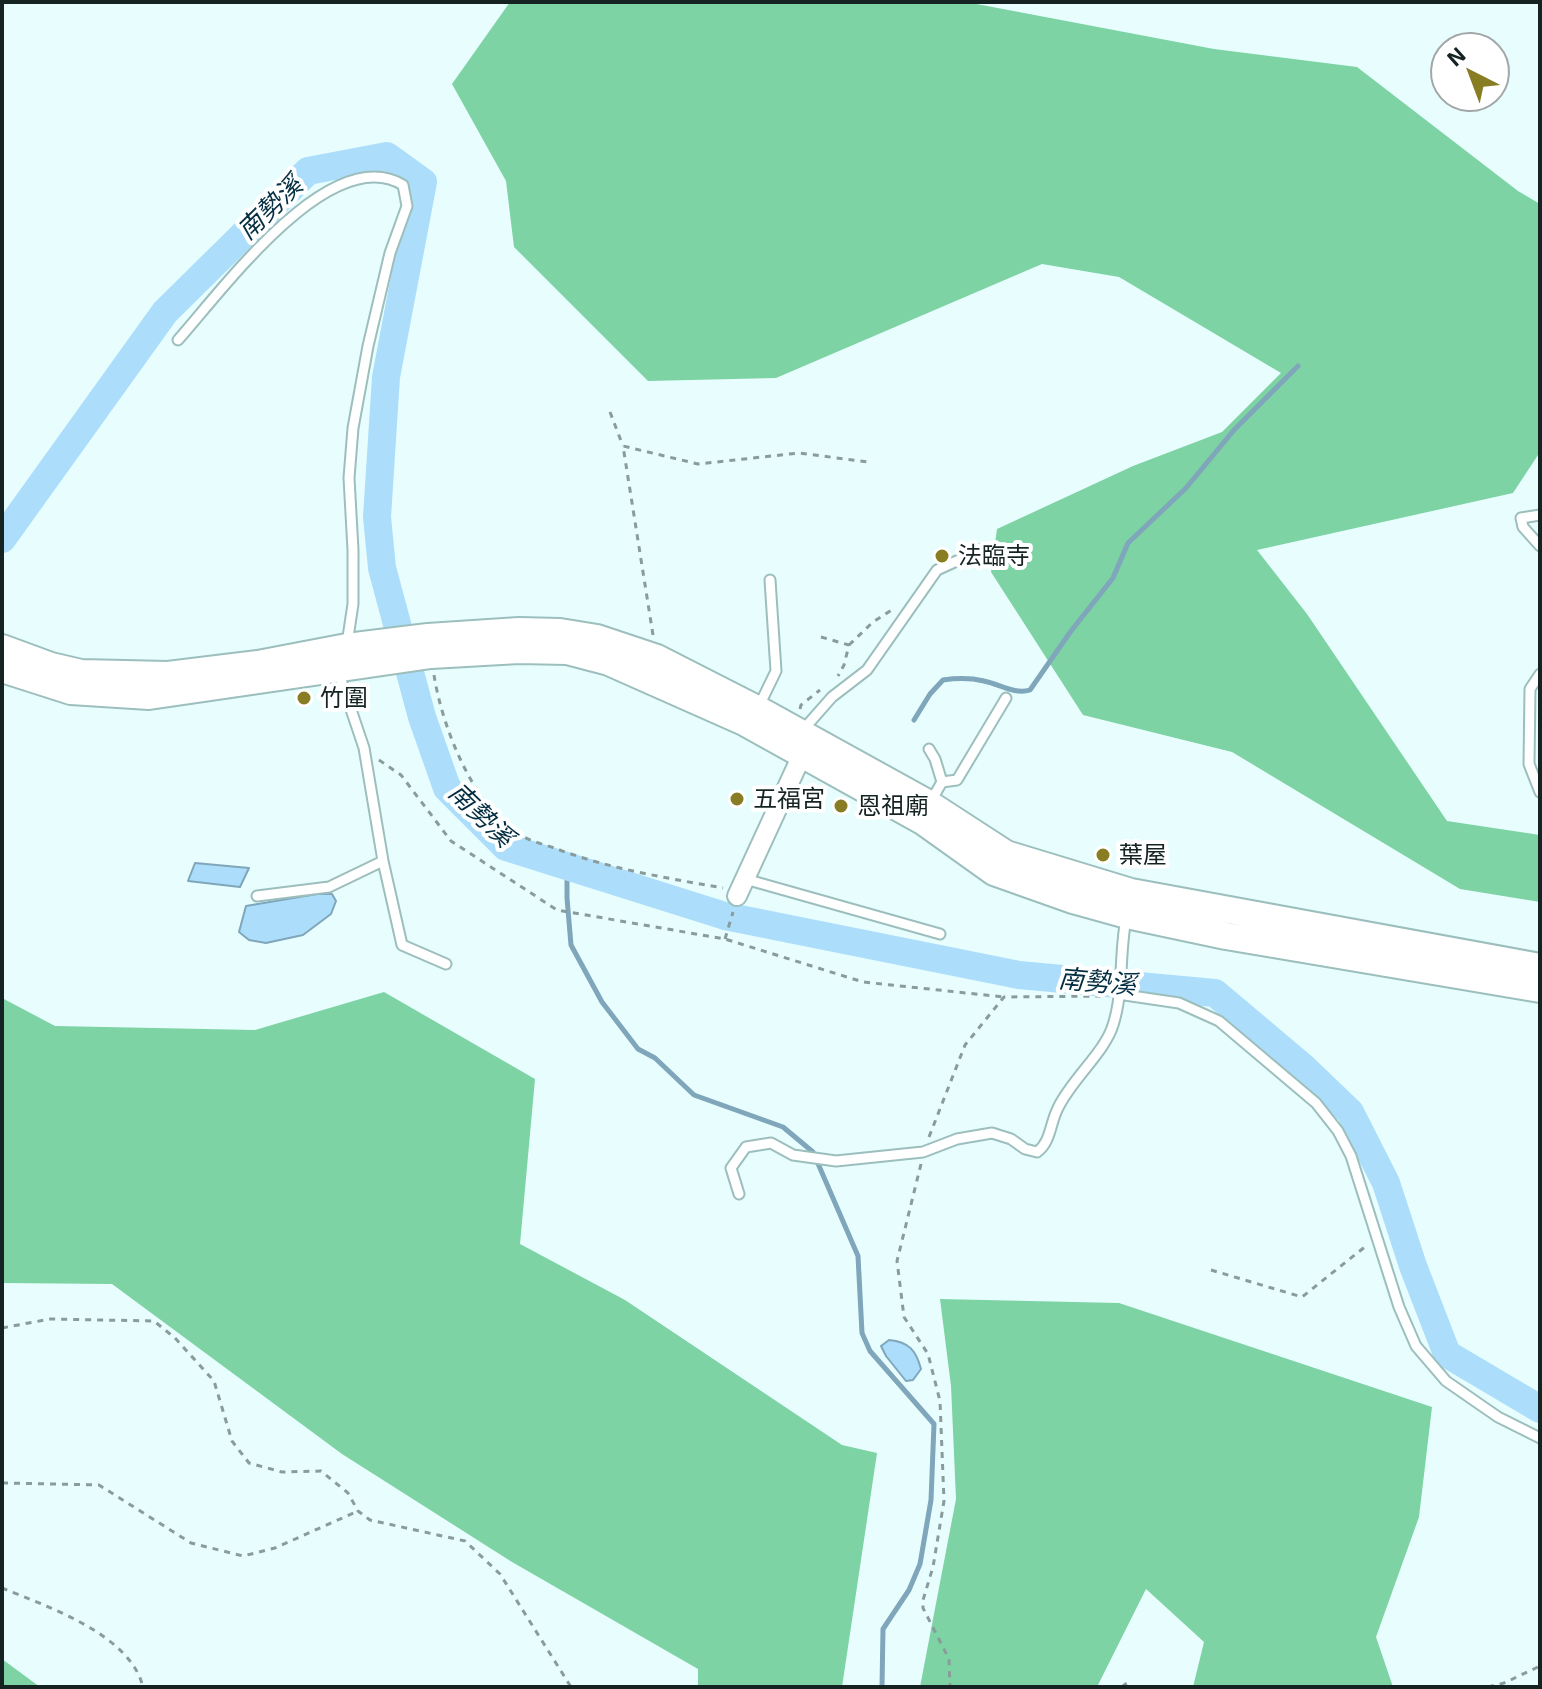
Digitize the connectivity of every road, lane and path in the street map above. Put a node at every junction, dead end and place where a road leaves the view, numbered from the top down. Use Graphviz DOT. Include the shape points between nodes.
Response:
graph roads {
  1 [pos="178,340"];
  2 [pos="610,412"];
  3 [pos="623,446"];
  4 [pos="868,462"];
  5 [pos="1540,515"];
  6 [pos="1540,546"];
  7 [pos="985,548"];
  8 [pos="770,580"];
  9 [pos="915,601"];
  10 [pos="821,637"];
  11 [pos="849,645"];
  12 [pos="2,648"];
  13 [pos="428,650"];
  14 [pos="355,656"];
  15 [pos="653,668"];
  16 [pos="2,669"];
  17 [pos="1540,674"];
  18 [pos="838,677"];
  19 [pos="825,686"];
  20 [pos="1006,698"];
  21 [pos="757,709"];
  22 [pos="801,744"];
  23 [pos="364,748"];
  24 [pos="929,749"];
  25 [pos="1540,792"];
  26 [pos="931,803"];
  27 [pos="383,861"];
  28 [pos="741,888"];
  29 [pos="257,896"];
  30 [pos="1128,911"];
  31 [pos="940,934"];
  32 [pos="725,939"];
  33 [pos="446,964"];
  34 [pos="1540,967"];
  35 [pos="1540,989"];
  36 [pos="1118,993"];
  37 [pos="1004,997"];
  38 [pos="923,1152"];
  39 [pos="739,1194"];
  40 [pos="1377,1237"];
  41 [pos="1211,1270"];
  42 [pos="2,1328"];
  43 [pos="1540,1438"];
  44 [pos="2,1483"];
  45 [pos="358,1511"];
  46 [pos="2,1588"];
  47 [pos="1540,1666"];
  48 [pos="1130,1680"];
  49 [pos="143,1687"];
  50 [pos="571,1687"];
  51 [pos="950,1687"];
  52 [pos="1122,1687"];
  53 [pos="1488,1687"];
  1 -- 14 [label="lane" via="306,204 367,175 403,185 407,206 390,253 353,428 349,478"];
  2 -- 3 [label="path"];
  3 -- 4 [label="path" via="698,464 799,453"];
  3 -- 15 [label="path"];
  5 -- 6 [label="lane" via="1521,518"];
  7 -- 9 [label="lane" via="937,570"];
  8 -- 21 [label="lane" via="776,671"];
  9 -- 11 [label="path" via="889,611"];
  9 -- 22 [label="lane" via="867,670 832,697"];
  10 -- 11 [label="path"];
  11 -- 18 [label="path"];
  12 -- 14 [label="street" via="81,673 123,675"];
  13 -- 14 [label="street"];
  13 -- 15 [label="street" via="519,631 560,632 597,638"];
  13 -- 28 [label="path" via="445,727 465,768 492,810 521,836 584,859"];
  14 -- 16 [label="street" via="149,696 71,691"];
  14 -- 23 [label="lane"];
  15 -- 21 [label="street"];
  15 -- 22 [label="street" via="742,721"];
  17 -- 25 [label="lane" via="1530,689 1529,764"];
  19 -- 22 [label="path" via="801,705"];
  20 -- 26 [label="lane" via="957,780"];
  21 -- 22 [label="street"];
  22 -- 26 [label="street"];
  22 -- 28 [label="street"];
  23 -- 27 [label="lane"];
  23 -- 32 [label="path" via="401,775 451,841 557,910"];
  24 -- 26 [label="lane"];
  26 -- 30 [label="street" via="1006,854"];
  27 -- 29 [label="lane" via="329,887"];
  27 -- 33 [label="lane" via="402,945"];
  28 -- 31 [label="lane"];
  28 -- 32 [label="path"];
  30 -- 34 [label="street"];
  30 -- 35 [label="street" via="1226,936"];
  30 -- 36 [label="lane"];
  32 -- 37 [label="path" via="863,982"];
  36 -- 37 [label="path"];
  36 -- 38 [label="lane" via="1113,1027 1070,1086 1044,1147 1037,1152 1025,1149 992,1133"];
  36 -- 40 [label="lane" via="1179,1003 1219,1021 1316,1103 1351,1156"];
  37 -- 38 [label="path" via="965,1045"];
  38 -- 39 [label="lane" via="836,1161 793,1155 771,1143 746,1147 731,1168"];
  38 -- 51 [label="path" via="897,1261 904,1317 928,1354 940,1401 944,1501 923,1608 949,1659"];
  40 -- 41 [label="path" via="1302,1297"];
  40 -- 43 [label="lane" via="1399,1307 1427,1362 1498,1417"];
  42 -- 45 [label="path" via="50,1319 154,1321 214,1381 232,1441 249,1463 282,1472 321,1471 348,1493"];
  44 -- 45 [label="path" via="99,1485 191,1543 243,1556 275,1548"];
  45 -- 50 [label="path" via="370,1520 465,1541 500,1574"];
  46 -- 49 [label="path" via="65,1614 117,1645 139,1672"];
  47 -- 53 [label="path"];
  48 -- 52 [label="path"];
}
